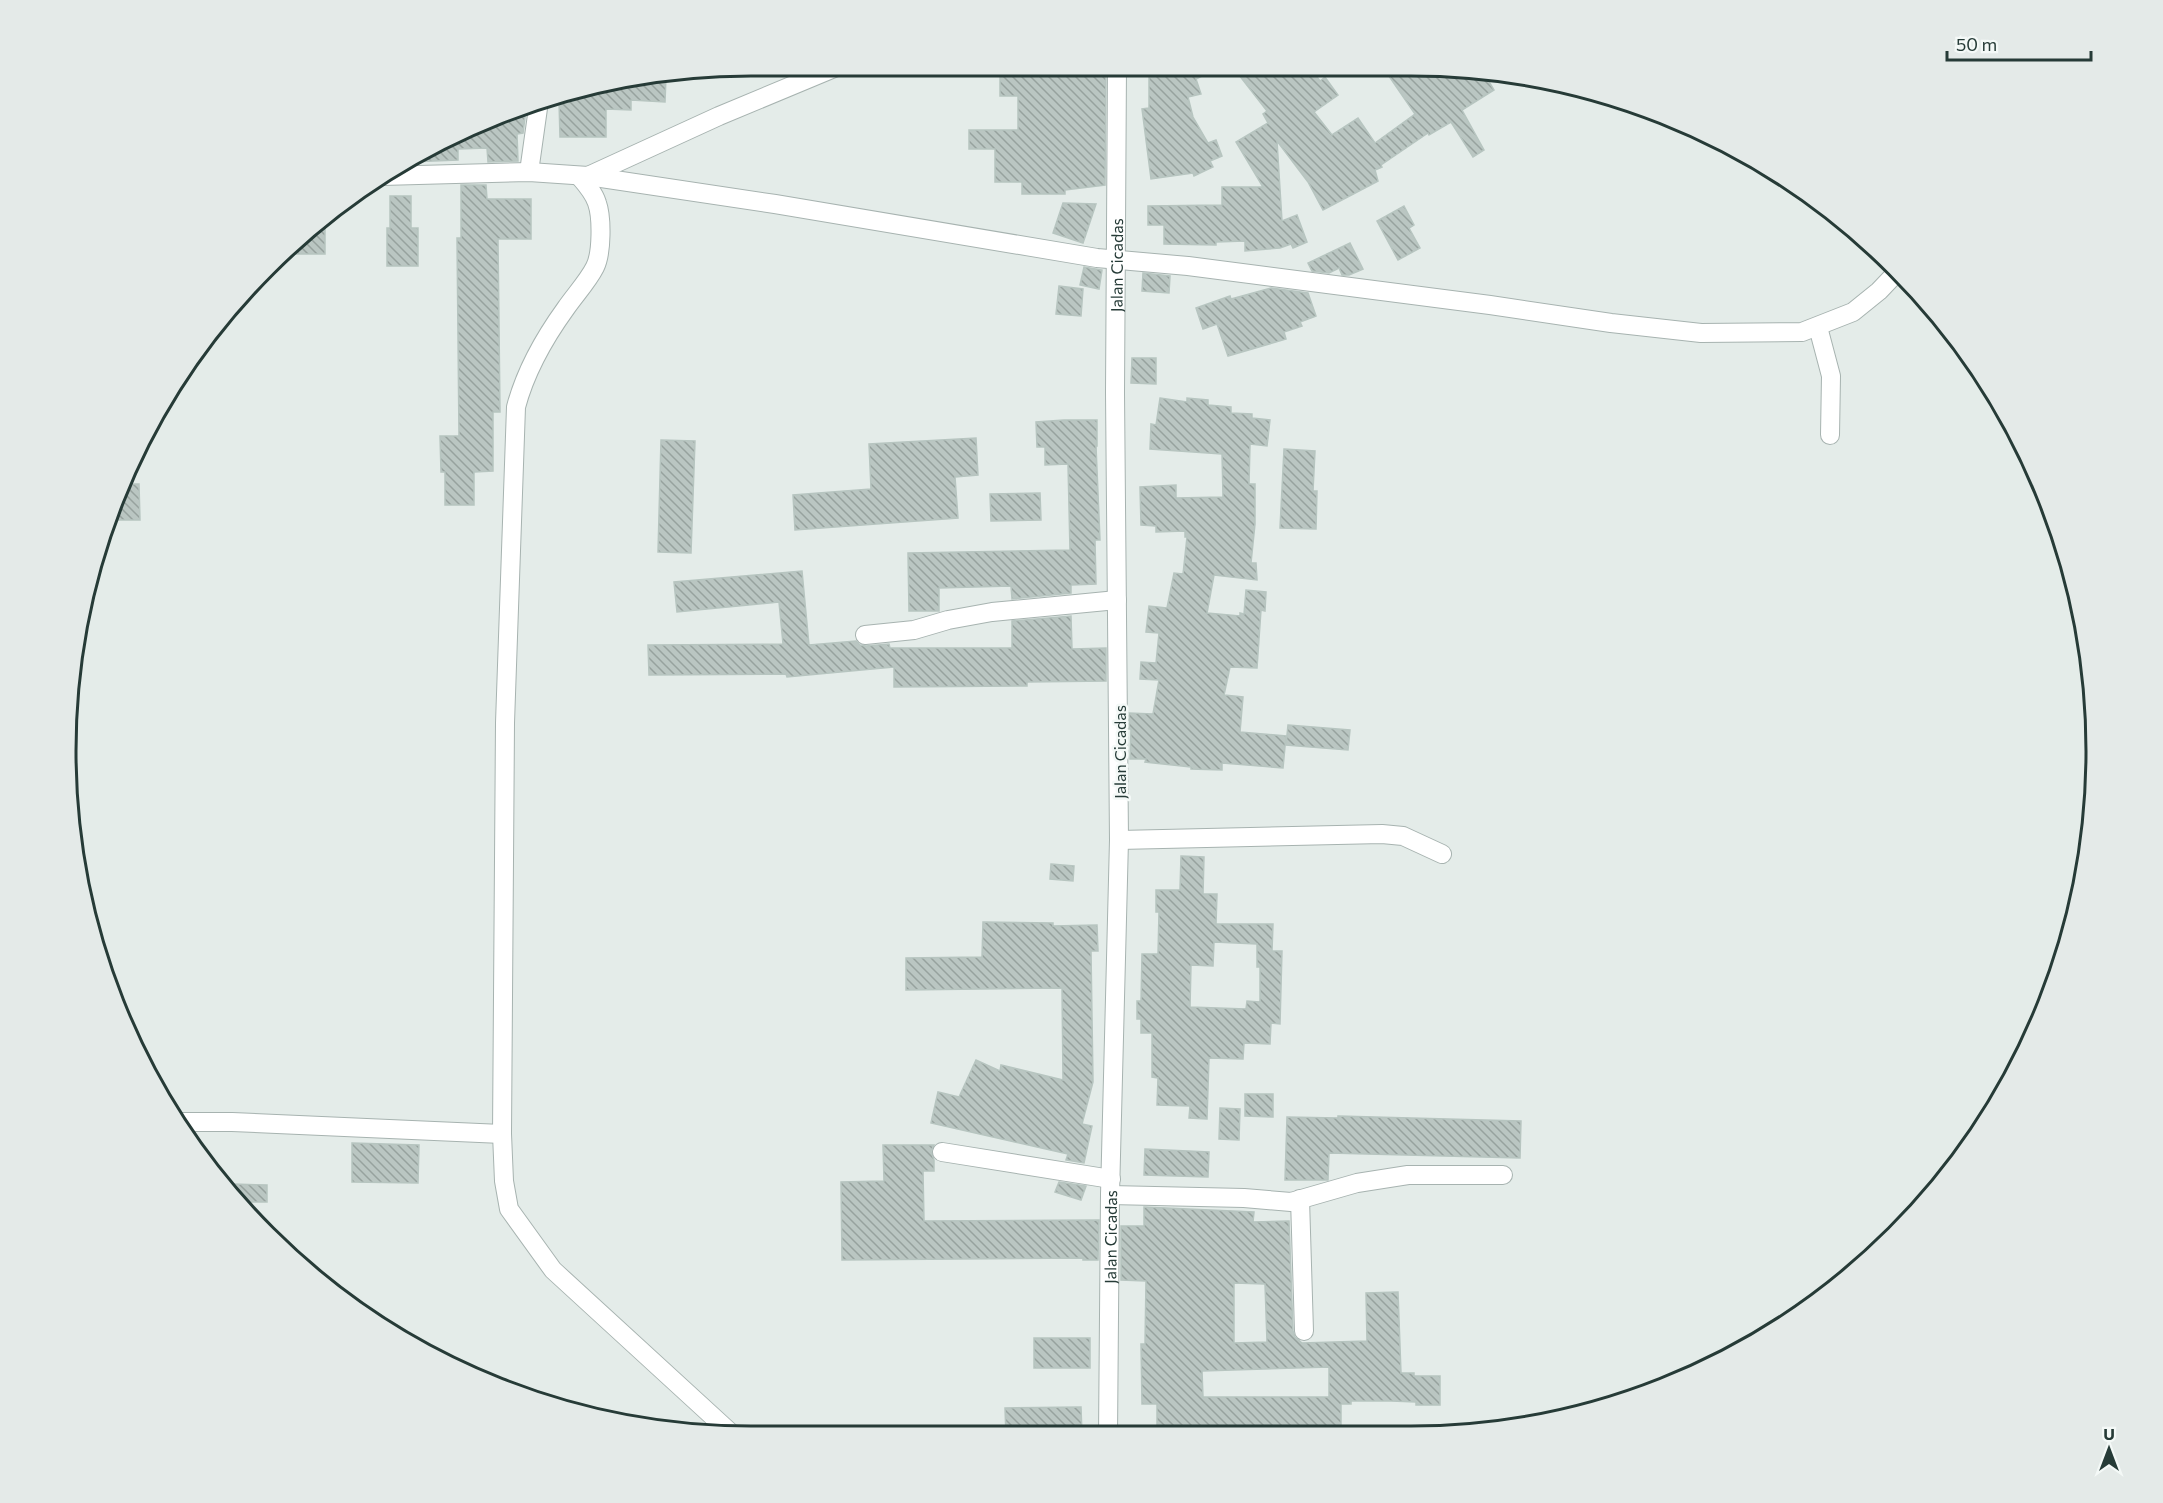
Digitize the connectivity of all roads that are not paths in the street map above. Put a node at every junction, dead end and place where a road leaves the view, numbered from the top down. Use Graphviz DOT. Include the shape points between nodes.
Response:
graph roads {
  1 [pos="815,76"];
  2 [pos="1117,76"];
  3 [pos="538,111"];
  4 [pos="529,172"];
  5 [pos="400,176"];
  6 [pos="584,176"];
  7 [pos="1116,259"];
  8 [pos="1892,277"];
  9 [pos="1818,327"];
  10 [pos="1830,435"];
  11 [pos="1117,600"];
  12 [pos="865,635"];
  13 [pos="1119,840"];
  14 [pos="1442,854"];
  15 [pos="187,1122"];
  16 [pos="502,1134"];
  17 [pos="942,1152"];
  18 [pos="1503,1174"];
  19 [pos="1110,1187"];
  20 [pos="1300,1199"];
  21 [pos="1304,1331"];
  22 [pos="722,1425"];
  23 [pos="1108,1426"];
  1 -- 6 [label="street"];
  2 -- 7 [label="street, Jalan Cicadas"];
  3 -- 4 [label="street"];
  4 -- 5 [label="street"];
  4 -- 6 [label="street"];
  6 -- 7 [label="street"];
  6 -- 16 [label="street" via="597,202 599,254 545,342 516,407 505,723"];
  7 -- 9 [label="street" via="1701,333 1786,333"];
  7 -- 11 [label="street, Jalan Cicadas"];
  8 -- 9 [label="street" via="1853,312"];
  9 -- 10 [label="street" via="1831,376"];
  11 -- 12 [label="street" via="992,612 914,630"];
  11 -- 13 [label="street, Jalan Cicadas"];
  13 -- 14 [label="street" via="1382,834 1403,836"];
  13 -- 19 [label="street, Jalan Cicadas"];
  15 -- 16 [label="street"];
  16 -- 22 [label="street" via="509,1209 553,1270"];
  17 -- 19 [label="street"];
  18 -- 20 [label="street" via="1408,1174"];
  19 -- 20 [label="street" via="1291,1202"];
  19 -- 23 [label="street, Jalan Cicadas"];
  20 -- 21 [label="street"];
}
